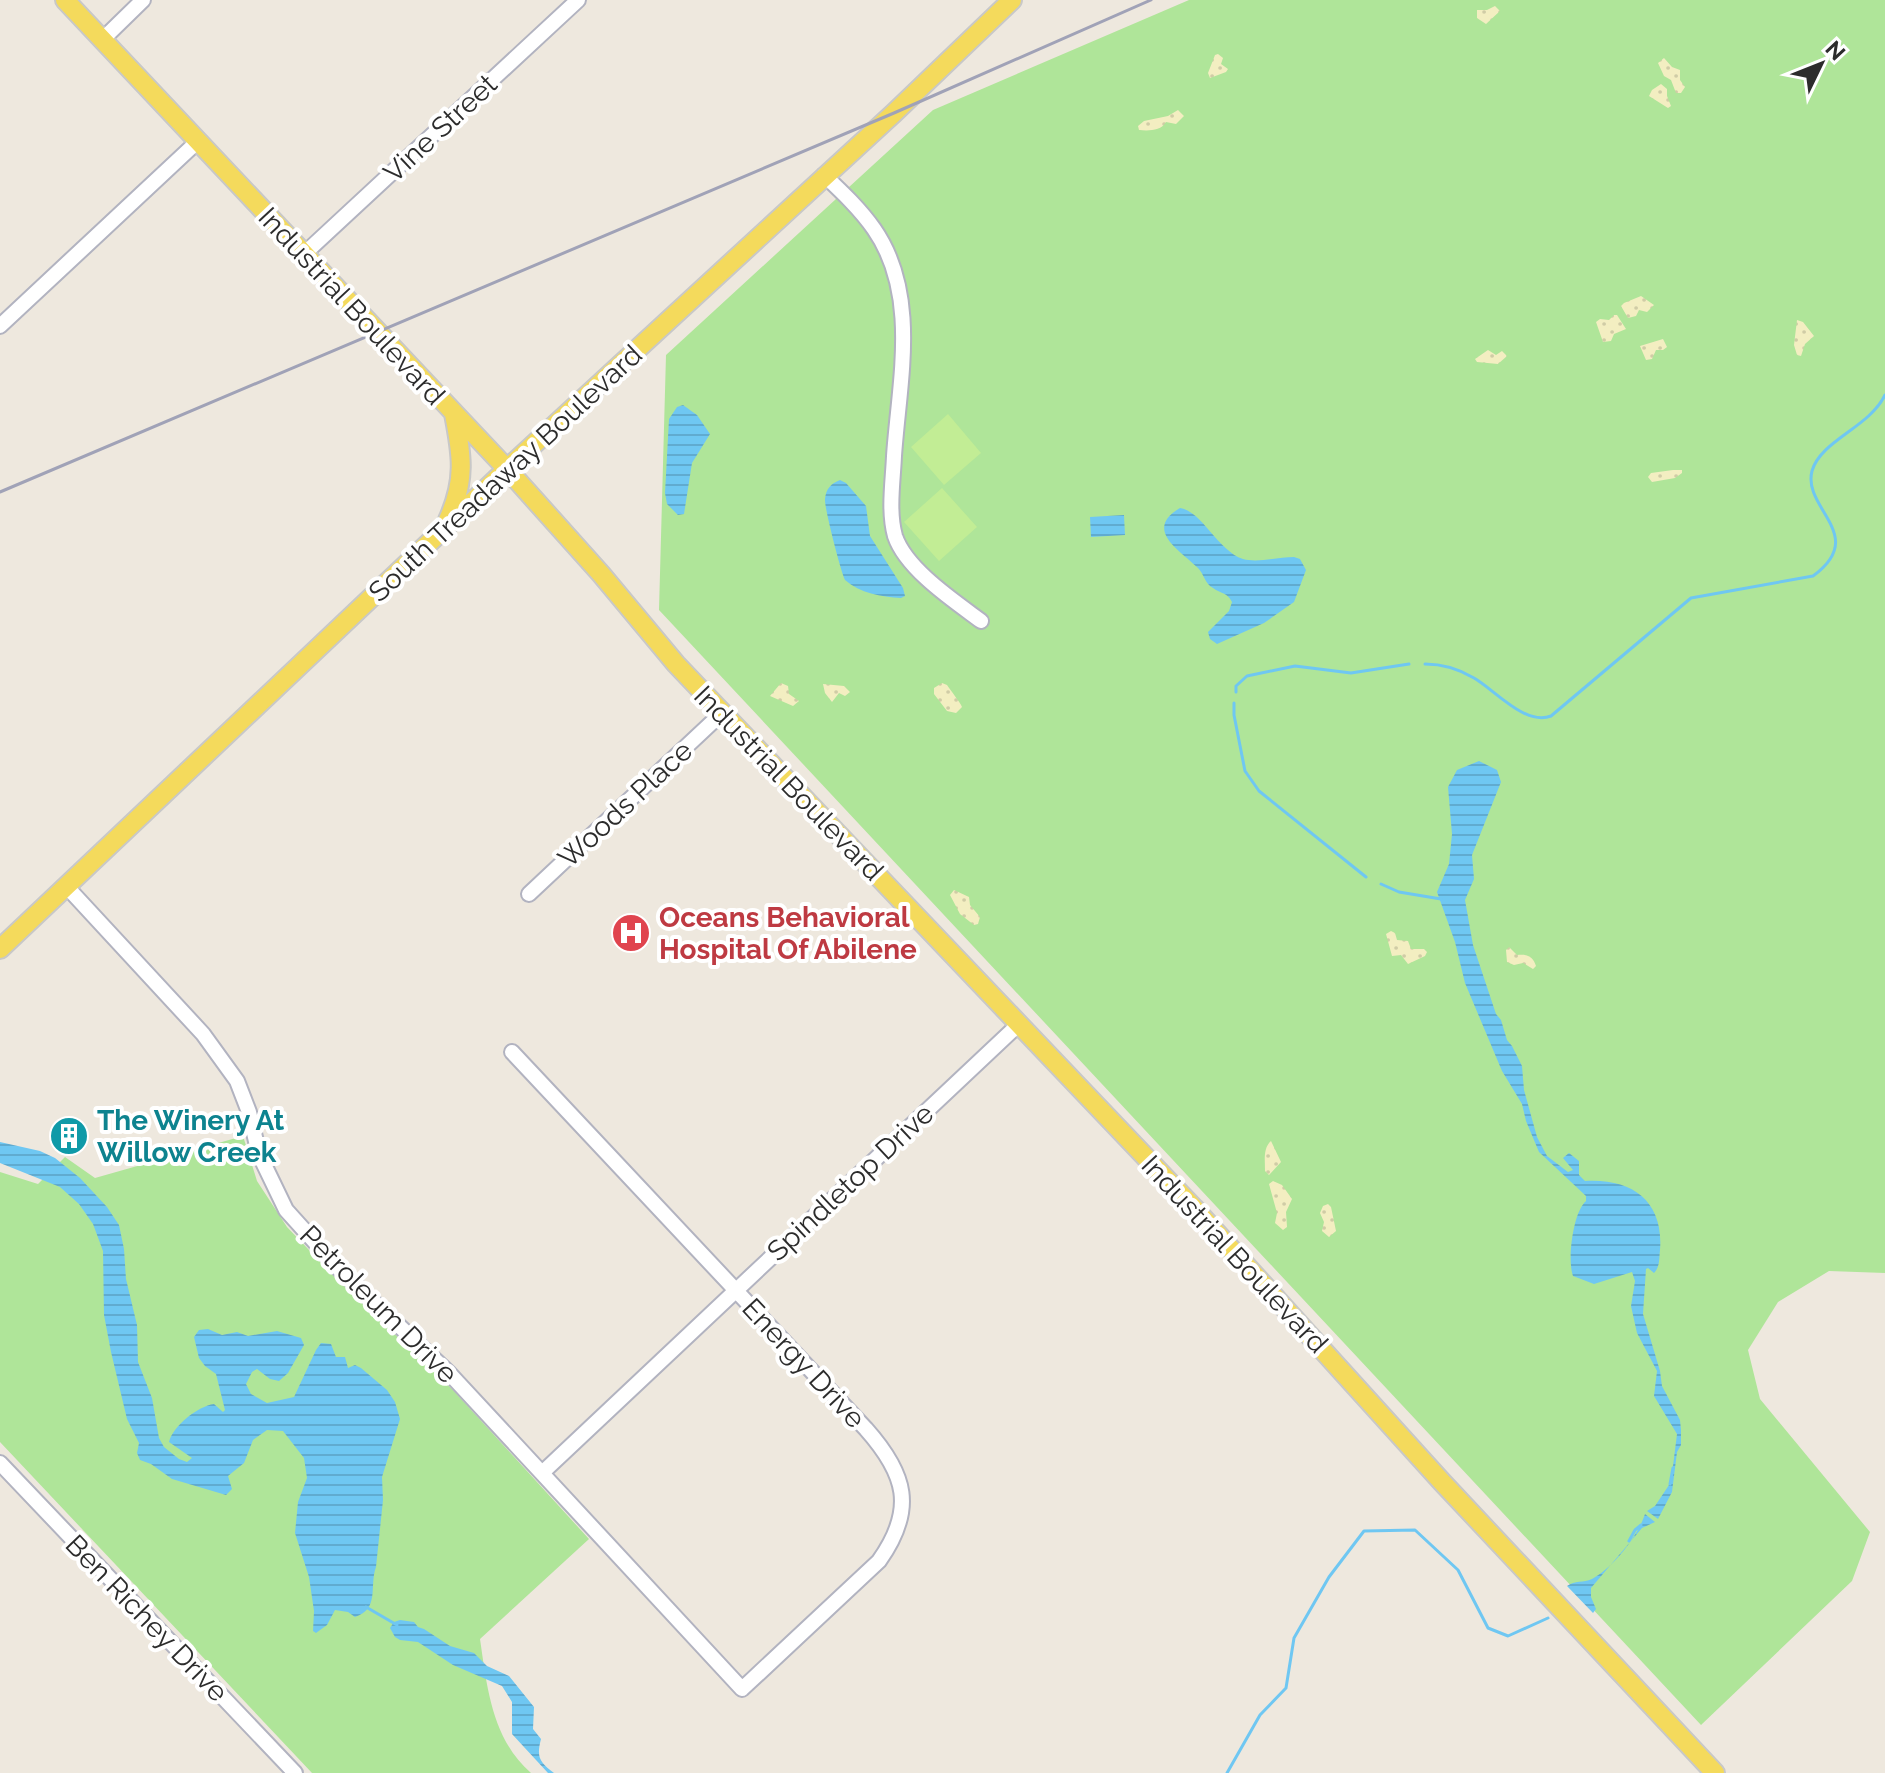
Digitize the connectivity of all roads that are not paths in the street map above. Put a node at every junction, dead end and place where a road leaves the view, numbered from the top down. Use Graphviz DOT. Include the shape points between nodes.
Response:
graph roads {
  1 [pos="65,0"];
  2 [pos="143,0"];
  3 [pos="578,0"];
  4 [pos="1012,0"];
  5 [pos="102,40"];
  6 [pos="197,142"];
  7 [pos="824,175"];
  8 [pos="303,255"];
  9 [pos="0,326"];
  10 [pos="454,414"];
  11 [pos="507,469"];
  12 [pos="445,527"];
  13 [pos="981,621"];
  14 [pos="722,713"];
  15 [pos="67,887"];
  16 [pos="529,894"];
  17 [pos="0,949"];
  18 [pos="1019,1024"];
  19 [pos="512,1052"];
  20 [pos="736,1291"];
  21 [pos="0,1463"];
  22 [pos="542,1473"];
  23 [pos="742,1689"];
  24 [pos="295,1773"];
  25 [pos="1715,1773"];
  1 -- 5 [label="main road, Industrial Boulevard"];
  2 -- 5 [label="street"];
  3 -- 8 [label="street, Vine Street"];
  4 -- 7 [label="main road, South Treadaway Boulevard"];
  5 -- 6 [label="main road, Industrial Boulevard"];
  6 -- 8 [label="main road, Industrial Boulevard"];
  6 -- 9 [label="street"];
  7 -- 11 [label="main road, South Treadaway Boulevard"];
  7 -- 13 [label="street" via="875,231 898,287 903,326 893,477 895,536 914,565"];
  8 -- 10 [label="main road, Industrial Boulevard"];
  10 -- 11 [label="main road, Industrial Boulevard"];
  10 -- 12 [label="main road" via="463,459 459,495"];
  11 -- 12 [label="main road, South Treadaway Boulevard"];
  11 -- 14 [label="main road, Industrial Boulevard"];
  12 -- 15 [label="main road, South Treadaway Boulevard"];
  14 -- 16 [label="street, Woods Place"];
  14 -- 18 [label="main road, Industrial Boulevard"];
  15 -- 17 [label="main road, South Treadaway Boulevard"];
  15 -- 22 [label="street, Petroleum Drive" via="203,1034 237,1081 259,1154 286,1210"];
  18 -- 20 [label="street, Spindletop Drive"];
  18 -- 25 [label="main road, Industrial Boulevard"];
  19 -- 20 [label="street, Energy Drive"];
  20 -- 22 [label="street, Spindletop Drive"];
  20 -- 23 [label="street, Energy Drive" via="889,1455 901,1489 893,1541 879,1561"];
  21 -- 24 [label="street, Ben Richey Drive"];
  22 -- 23 [label="street, Petroleum Drive"];
}
